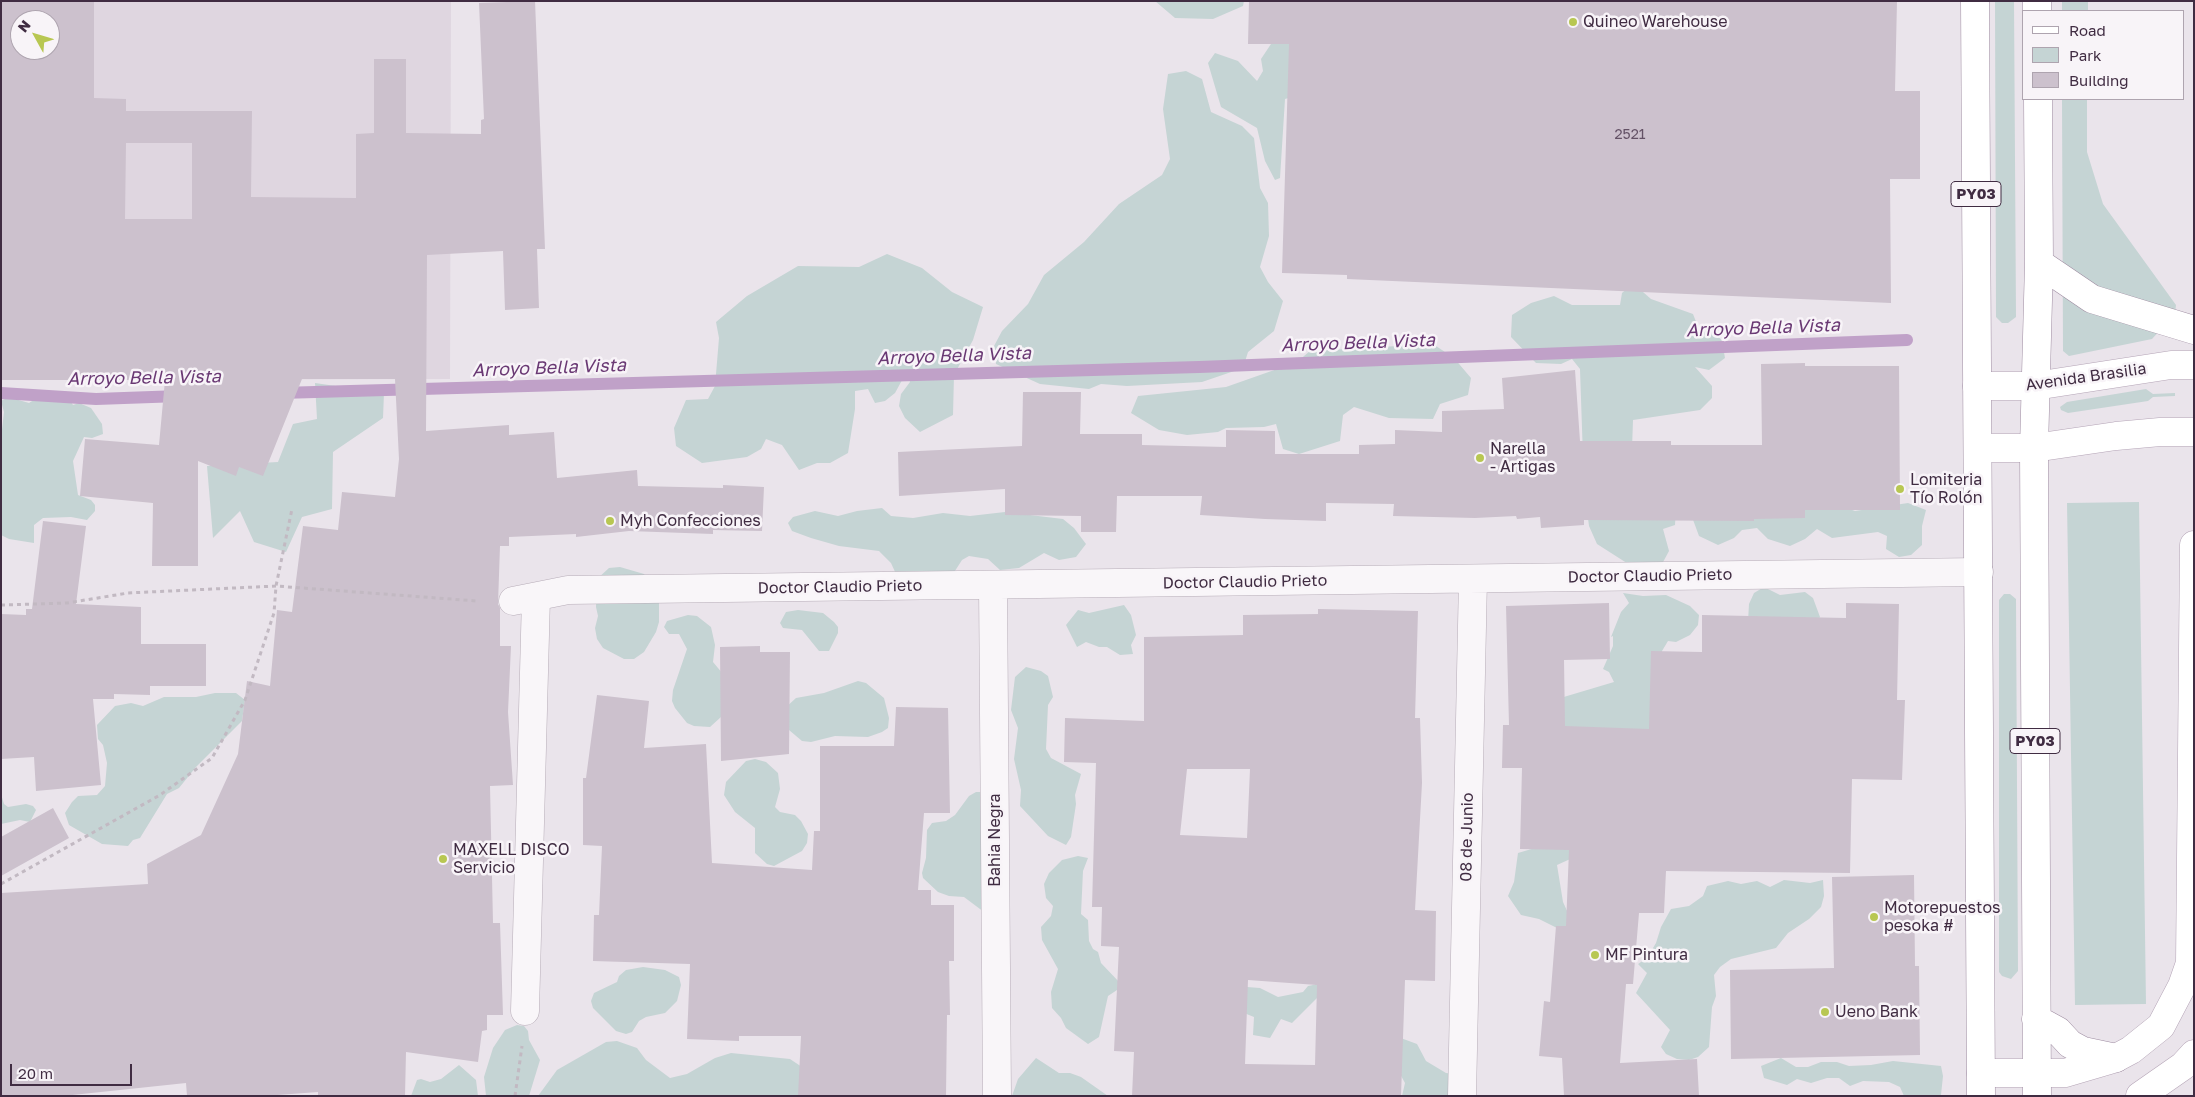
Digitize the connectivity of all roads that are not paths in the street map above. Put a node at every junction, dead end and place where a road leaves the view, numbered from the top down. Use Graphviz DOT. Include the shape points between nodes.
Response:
graph roads {
  1 [pos="1975,1"];
  2 [pos="2038,100"];
  3 [pos="2039,263"];
  4 [pos="2194,330"];
  5 [pos="2194,365"];
  6 [pos="1977,386"];
  7 [pos="2035,386"];
  8 [pos="2194,432"];
  9 [pos="1978,448"];
  10 [pos="2034,448"];
  11 [pos="2194,545"];
  12 [pos="1978,572"];
  13 [pos="1473,579"];
  14 [pos="993,585"];
  15 [pos="525,1011"];
  16 [pos="2036,1018"];
  17 [pos="2194,1054"];
  18 [pos="2116,1058"];
  19 [pos="1981,1085"];
  20 [pos="2037,1085"];
  21 [pos="997,1096"];
  22 [pos="1462,1096"];
  23 [pos="2140,1096"];
  1 -- 6 [label="main road, PY03"];
  2 -- 3 [label="main road, PY03"];
  3 -- 4 [label="main road" via="2092,299"];
  3 -- 7 [label="main road, PY03"];
  5 -- 7 [label="main road, Avenida Brasilia" via="2171,365"];
  6 -- 7 [label="main road, Avenida Brasilia"];
  6 -- 9 [label="main road, PY03"];
  7 -- 10 [label="main road, PY03"];
  8 -- 10 [label="main road" via="2116,436"];
  9 -- 10 [label="main road"];
  9 -- 12 [label="main road, PY03"];
  10 -- 16 [label="main road, PY03"];
  11 -- 18 [label="main road" via="2190,963 2175,1002 2161,1026"];
  12 -- 13 [label="street, Doctor Claudio Prieto"];
  12 -- 19 [label="main road, PY03"];
  13 -- 14 [label="street, Doctor Claudio Prieto"];
  13 -- 22 [label="street, 08 de Junio"];
  14 -- 15 [label="street, Doctor Claudio Prieto" via="568,590 524,599"];
  14 -- 21 [label="street, Bahia Negra"];
  16 -- 18 [label="main road" via="2083,1051"];
  16 -- 20 [label="main road, PY03"];
  17 -- 23 [label="main road" via="2183,1066"];
  18 -- 20 [label="main road"];
  19 -- 20 [label="main road"];
}
